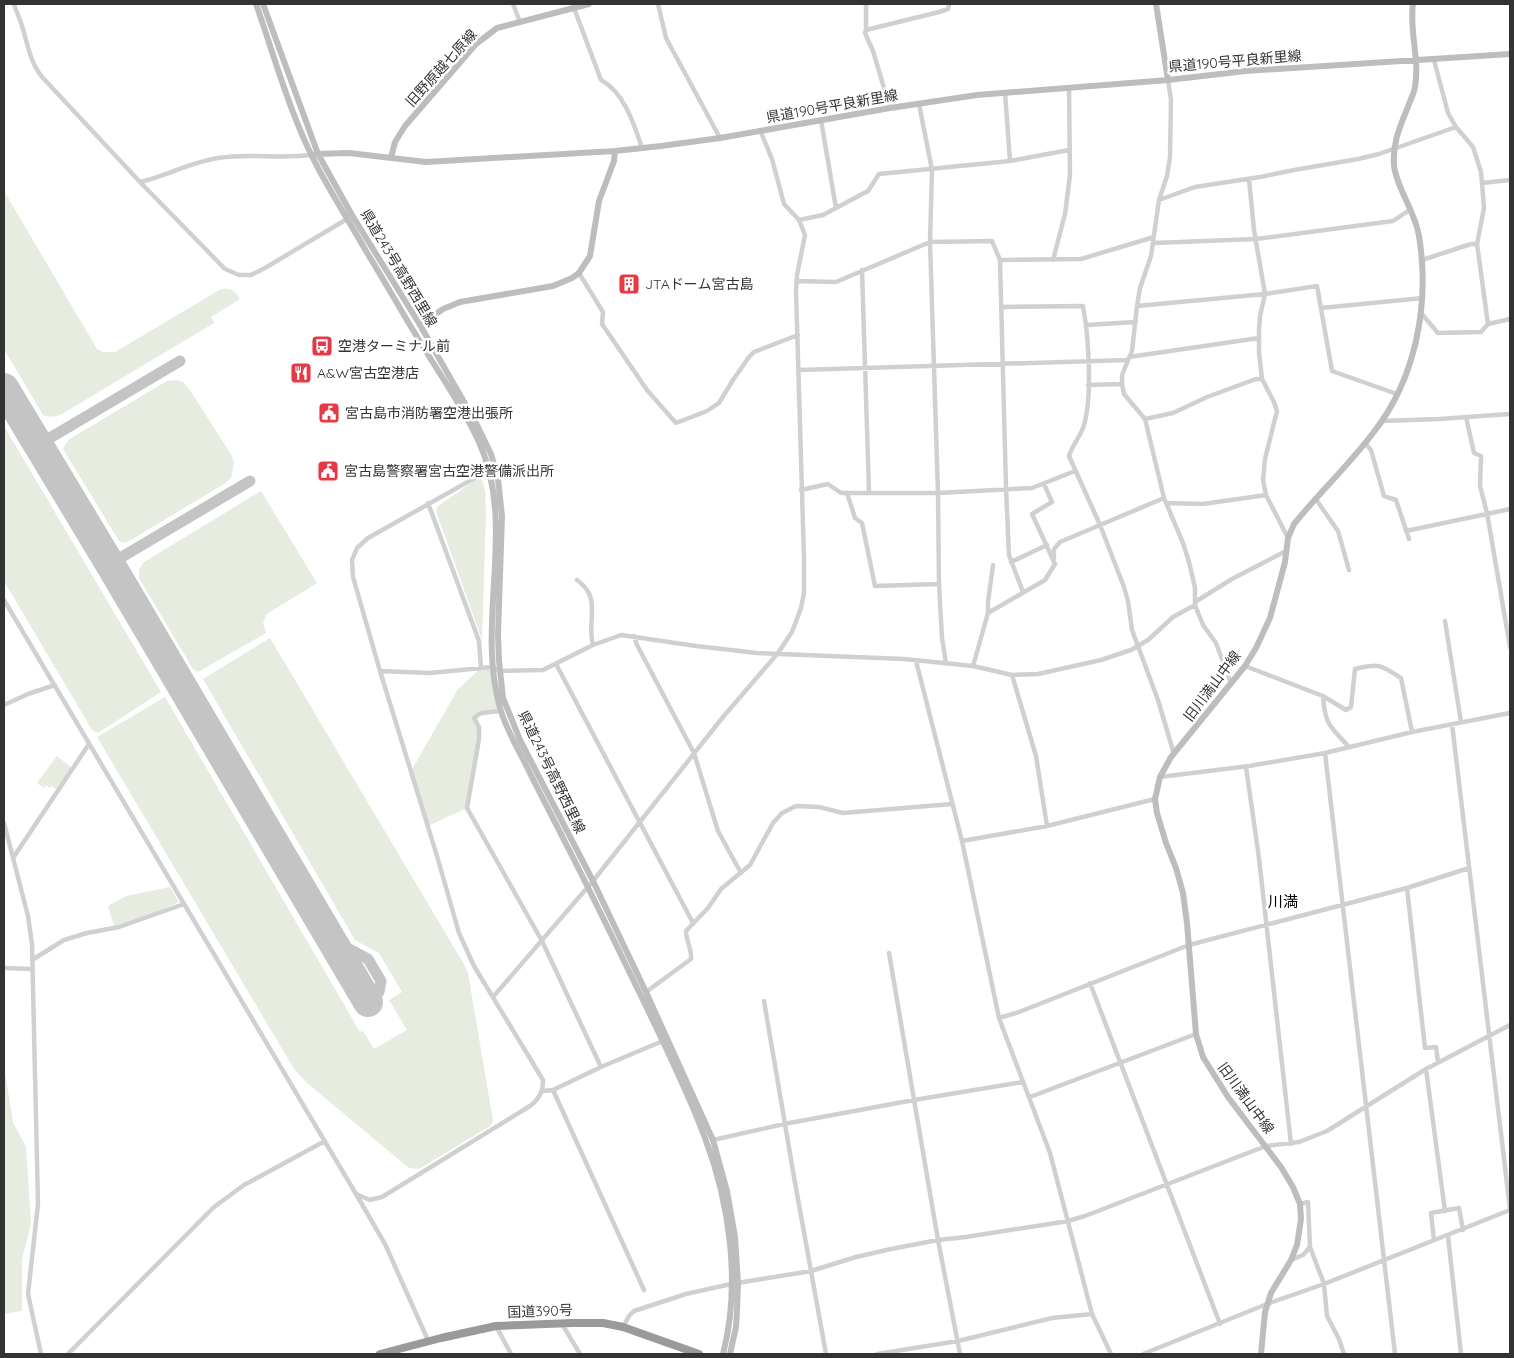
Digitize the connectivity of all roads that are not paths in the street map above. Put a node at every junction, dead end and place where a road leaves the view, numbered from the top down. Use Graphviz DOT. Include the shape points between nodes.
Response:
graph roads {
  1 [pos="14,4"];
  2 [pos="256,4"];
  3 [pos="263,4"];
  4 [pos="513,4"];
  5 [pos="589,4"];
  6 [pos="658,4"];
  7 [pos="866,4"];
  8 [pos="949,4"];
  9 [pos="1156,4"];
  10 [pos="1413,4"];
  11 [pos="574,8"];
  12 [pos="520,22"];
  13 [pos="866,30"];
  14 [pos="1510,54"];
  15 [pos="1434,60"];
  16 [pos="1416,61"];
  17 [pos="1168,80"];
  18 [pos="1069,88"];
  19 [pos="1005,93"];
  20 [pos="920,104"];
  21 [pos="890,108"];
  22 [pos="821,120"];
  23 [pos="1456,127"];
  24 [pos="760,130"];
  25 [pos="720,138"];
  26 [pos="642,148"];
  27 [pos="1394,149"];
  28 [pos="1069,150"];
  29 [pos="615,151"];
  30 [pos="315,155"];
  31 [pos="391,158"];
  32 [pos="1010,160"];
  33 [pos="932,170"];
  34 [pos="1249,179"];
  35 [pos="1510,180"];
  36 [pos="140,182"];
  37 [pos="1482,183"];
  38 [pos="1160,200"];
  39 [pos="836,208"];
  40 [pos="1411,209"];
  41 [pos="347,219"];
  42 [pos="799,220"];
  43 [pos="1256,239"];
  44 [pos="1154,240"];
  45 [pos="930,242"];
  46 [pos="1477,244"];
  47 [pos="1000,260"];
  48 [pos="1053,260"];
  49 [pos="1422,260"];
  50 [pos="862,270"];
  51 [pos="579,273"];
  52 [pos="797,281"];
  53 [pos="1265,294"];
  54 [pos="1423,298"];
  55 [pos="1137,306"];
  56 [pos="1001,307"];
  57 [pos="1321,308"];
  58 [pos="1421,313"];
  59 [pos="1510,320"];
  60 [pos="1136,322"];
  61 [pos="1488,324"];
  62 [pos="420,325"];
  63 [pos="1086,326"];
  64 [pos="798,334"];
  65 [pos="1259,338"];
  66 [pos="1128,359"];
  67 [pos="1088,361"];
  68 [pos="1003,364"];
  69 [pos="933,366"];
  70 [pos="866,368"];
  71 [pos="798,370"];
  72 [pos="1262,379"];
  73 [pos="1122,384"];
  74 [pos="1088,385"];
  75 [pos="1398,394"];
  76 [pos="1510,414"];
  77 [pos="1466,417"];
  78 [pos="1145,419"];
  79 [pos="1382,421"];
  80 [pos="1365,443"];
  81 [pos="489,470"];
  82 [pos="1075,471"];
  83 [pos="1044,484"];
  84 [pos="1006,488"];
  85 [pos="802,490"];
  86 [pos="869,492"];
  87 [pos="847,493"];
  88 [pos="938,493"];
  89 [pos="1266,495"];
  90 [pos="1164,498"];
  91 [pos="1315,498"];
  92 [pos="1167,503"];
  93 [pos="428,504"];
  94 [pos="1510,509"];
  95 [pos="1487,513"];
  96 [pos="1100,525"];
  97 [pos="1406,531"];
  98 [pos="1288,538"];
  99 [pos="1409,538"];
  100 [pos="1047,545"];
  101 [pos="1286,551"];
  102 [pos="1011,562"];
  103 [pos="1055,564"];
  104 [pos="993,565"];
  105 [pos="1349,570"];
  106 [pos="576,580"];
  107 [pos="939,584"];
  108 [pos="1023,592"];
  109 [pos="4,600"];
  110 [pos="1196,603"];
  111 [pos="988,613"];
  112 [pos="1445,621"];
  113 [pos="634,636"];
  114 [pos="592,645"];
  115 [pos="1138,647"];
  116 [pos="1510,647"];
  117 [pos="778,653"];
  118 [pos="916,661"];
  119 [pos="946,663"];
  120 [pos="556,664"];
  121 [pos="973,666"];
  122 [pos="1245,666"];
  123 [pos="492,667"];
  124 [pos="481,668"];
  125 [pos="380,671"];
  126 [pos="499,671"];
  127 [pos="1012,675"];
  128 [pos="1232,683"];
  129 [pos="55,685"];
  130 [pos="1323,696"];
  131 [pos="4,705"];
  132 [pos="500,711"];
  133 [pos="1510,713"];
  134 [pos="1462,722"];
  135 [pos="1452,724"];
  136 [pos="1412,732"];
  137 [pos="90,744"];
  138 [pos="1348,746"];
  139 [pos="694,753"];
  140 [pos="1324,753"];
  141 [pos="1174,754"];
  142 [pos="1246,767"];
  143 [pos="1160,777"];
  144 [pos="1155,799"];
  145 [pos="952,804"];
  146 [pos="640,820"];
  147 [pos="4,823"];
  148 [pos="1047,826"];
  149 [pos="962,841"];
  150 [pos="4,848"];
  151 [pos="10,848"];
  152 [pos="13,858"];
  153 [pos="1469,868"];
  154 [pos="741,873"];
  155 [pos="591,884"];
  156 [pos="1407,888"];
  157 [pos="184,904"];
  158 [pos="1342,904"];
  159 [pos="693,923"];
  160 [pos="1266,924"];
  161 [pos="542,941"];
  162 [pos="1189,945"];
  163 [pos="889,953"];
  164 [pos="32,960"];
  165 [pos="4,968"];
  166 [pos="32,969"];
  167 [pos="1090,983"];
  168 [pos="646,992"];
  169 [pos="493,998"];
  170 [pos="764,1001"];
  171 [pos="999,1018"];
  172 [pos="1510,1025"];
  173 [pos="1196,1034"];
  174 [pos="1490,1036"];
  175 [pos="665,1040"];
  176 [pos="1120,1062"];
  177 [pos="1438,1062"];
  178 [pos="601,1067"];
  179 [pos="1426,1069"];
  180 [pos="1023,1082"];
  181 [pos="553,1090"];
  182 [pos="543,1091"];
  183 [pos="1030,1097"];
  184 [pos="914,1100"];
  185 [pos="1366,1105"];
  186 [pos="784,1124"];
  187 [pos="713,1140"];
  188 [pos="325,1141"];
  189 [pos="1291,1144"];
  190 [pos="1266,1146"];
  191 [pos="1166,1185"];
  192 [pos="356,1194"];
  193 [pos="1300,1204"];
  194 [pos="1510,1210"];
  195 [pos="1445,1211"];
  196 [pos="1068,1221"];
  197 [pos="1463,1230"];
  198 [pos="1448,1236"];
  199 [pos="938,1240"];
  200 [pos="1434,1240"];
  201 [pos="1310,1247"];
  202 [pos="1291,1260"];
  203 [pos="1385,1261"];
  204 [pos="811,1270"];
  205 [pos="735,1284"];
  206 [pos="1324,1284"];
  207 [pos="644,1290"];
  208 [pos="1267,1304"];
  209 [pos="1092,1314"];
  210 [pos="561,1323"];
  211 [pos="1220,1324"];
  212 [pos="496,1326"];
  213 [pos="623,1327"];
  214 [pos="431,1341"];
  215 [pos="958,1341"];
  216 [pos="390,1353"];
  217 [pos="41,1354"];
  218 [pos="68,1354"];
  219 [pos="380,1354"];
  220 [pos="511,1354"];
  221 [pos="580,1354"];
  222 [pos="699,1354"];
  223 [pos="724,1354"];
  224 [pos="730,1354"];
  225 [pos="826,1354"];
  226 [pos="877,1354"];
  227 [pos="960,1354"];
  228 [pos="1111,1354"];
  229 [pos="1143,1354"];
  230 [pos="1261,1354"];
  231 [pos="1344,1354"];
  232 [pos="1395,1354"];
  233 [pos="1461,1354"];
  1 -- 36 [label="street" via="36,70"];
  2 -- 30 [label="main road" via="297,120"];
  3 -- 30 [label="main road"];
  4 -- 12 [label="street"];
  5 -- 11 [label="main road, 旧野原越七原線"];
  6 -- 25 [label="street" via="666,38"];
  7 -- 13 [label="street"];
  8 -- 13 [label="street" via="939,12"];
  9 -- 17 [label="main road"];
  10 -- 16 [label="main road, 旧川満山中線"];
  11 -- 12 [label="main road, 旧野原越七原線"];
  11 -- 26 [label="street" via="601,80 617,92"];
  12 -- 31 [label="main road, 旧野原越七原線" via="497,28 476,44 405,126 395,142"];
  13 -- 21 [label="street"];
  14 -- 15 [label="main road, 県道190号平良新里線"];
  15 -- 16 [label="main road, 県道190号平良新里線"];
  15 -- 23 [label="street" via="1448,113"];
  16 -- 17 [label="main road, 県道190号平良新里線" via="1246,71"];
  16 -- 27 [label="main road, 旧川満山中線" via="1415,89 1396,134"];
  17 -- 18 [label="main road, 県道190号平良新里線"];
  17 -- 38 [label="street" via="1170,157"];
  18 -- 19 [label="main road, 県道190号平良新里線"];
  18 -- 28 [label="street"];
  19 -- 20 [label="main road, 県道190号平良新里線"];
  19 -- 32 [label="street"];
  20 -- 21 [label="main road, 県道190号平良新里線"];
  20 -- 33 [label="street"];
  21 -- 22 [label="main road, 県道190号平良新里線"];
  22 -- 24 [label="main road, 県道190号平良新里線"];
  22 -- 39 [label="street"];
  23 -- 27 [label="street"];
  23 -- 37 [label="street" via="1473,147"];
  24 -- 25 [label="main road, 県道190号平良新里線"];
  24 -- 42 [label="street" via="784,204"];
  25 -- 26 [label="main road, 県道190号平良新里線"];
  26 -- 29 [label="main road, 県道190号平良新里線"];
  27 -- 34 [label="street"];
  27 -- 40 [label="main road, 旧川満山中線" via="1394,167"];
  28 -- 32 [label="street"];
  28 -- 48 [label="street" via="1066,214"];
  29 -- 31 [label="main road, 県道190号平良新里線" via="426,162"];
  29 -- 51 [label="main road" via="599,201 590,256"];
  30 -- 31 [label="main road, 県道190号平良新里線" via="349,153"];
  30 -- 36 [label="street" via="219,158"];
  30 -- 41 [label="main road, 県道243号高野西里線"];
  30 -- 62 [label="main road, 県道243号高野西里線"];
  32 -- 33 [label="street"];
  33 -- 39 [label="street" via="879,174 868,191"];
  33 -- 45 [label="street"];
  34 -- 38 [label="street" via="1195,187"];
  34 -- 43 [label="street"];
  35 -- 37 [label="street"];
  36 -- 41 [label="street" via="225,269 239,274 251,275 265,268"];
  37 -- 46 [label="street" via="1484,208"];
  38 -- 44 [label="street"];
  39 -- 42 [label="street"];
  40 -- 43 [label="street" via="1394,221"];
  40 -- 49 [label="main road, 旧川満山中線"];
  41 -- 81 [label="main road, 県道243号高野西里線" via="469,421"];
  42 -- 52 [label="street" via="805,235"];
  43 -- 44 [label="street"];
  43 -- 53 [label="street"];
  44 -- 48 [label="street" via="1081,259"];
  44 -- 55 [label="street"];
  45 -- 47 [label="street" via="992,241"];
  45 -- 50 [label="street"];
  45 -- 69 [label="street"];
  46 -- 49 [label="street"];
  46 -- 61 [label="street"];
  47 -- 48 [label="street"];
  47 -- 56 [label="street"];
  49 -- 54 [label="main road, 旧川満山中線"];
  50 -- 52 [label="street" via="836,282"];
  50 -- 70 [label="street"];
  51 -- 62 [label="main road" via="553,286 460,302"];
  51 -- 64 [label="street" via="603,312 602,324 647,390 676,423 719,403 754,352"];
  52 -- 64 [label="street"];
  53 -- 55 [label="street"];
  53 -- 57 [label="street" via="1317,286"];
  53 -- 65 [label="street"];
  54 -- 57 [label="street"];
  54 -- 58 [label="main road, 旧川満山中線"];
  55 -- 60 [label="street"];
  56 -- 63 [label="street" via="1083,306"];
  56 -- 68 [label="street"];
  57 -- 75 [label="street" via="1332,371"];
  58 -- 61 [label="street" via="1438,333 1481,332"];
  58 -- 75 [label="main road, 旧川満山中線" via="1409,366"];
  59 -- 61 [label="street"];
  60 -- 63 [label="street"];
  60 -- 66 [label="street"];
  62 -- 126 [label="main road, 県道243号高野西里線" via="484,438 498,479 502,516"];
  63 -- 67 [label="street"];
  64 -- 71 [label="street"];
  65 -- 66 [label="street"];
  65 -- 72 [label="street"];
  66 -- 67 [label="street"];
  66 -- 73 [label="street"];
  67 -- 68 [label="street"];
  67 -- 74 [label="street"];
  68 -- 69 [label="street"];
  68 -- 84 [label="street"];
  69 -- 70 [label="street"];
  69 -- 88 [label="street"];
  70 -- 71 [label="street"];
  70 -- 86 [label="street"];
  71 -- 85 [label="street"];
  72 -- 78 [label="street" via="1207,397 1173,413"];
  72 -- 89 [label="street" via="1277,410 1265,459 1263,480"];
  73 -- 74 [label="street"];
  73 -- 78 [label="street" via="1124,394"];
  74 -- 82 [label="street" via="1084,424 1069,456"];
  75 -- 79 [label="main road, 旧川満山中線"];
  76 -- 77 [label="street"];
  77 -- 79 [label="street"];
  77 -- 95 [label="street" via="1474,453 1481,456 1480,486"];
  78 -- 90 [label="street"];
  79 -- 80 [label="main road, 旧川満山中線"];
  80 -- 91 [label="main road, 旧川満山中線"];
  80 -- 97 [label="street" via="1371,450 1384,496 1396,500"];
  81 -- 93 [label="street"];
  81 -- 123 [label="main road, 県道243号高野西里線" via="496,517"];
  82 -- 83 [label="street"];
  82 -- 96 [label="street"];
  83 -- 84 [label="street" via="1032,488"];
  83 -- 100 [label="street" via="1052,502 1032,514"];
  84 -- 88 [label="street"];
  84 -- 102 [label="street"];
  85 -- 87 [label="street" via="828,484"];
  85 -- 117 [label="street" via="802,608"];
  86 -- 87 [label="street"];
  86 -- 88 [label="street"];
  87 -- 107 [label="street" via="855,518 862,522 875,586"];
  88 -- 107 [label="street"];
  89 -- 92 [label="street" via="1203,504"];
  89 -- 98 [label="street"];
  90 -- 92 [label="street"];
  90 -- 96 [label="street"];
  91 -- 98 [label="main road, 旧川満山中線" via="1294,524"];
  91 -- 105 [label="street" via="1338,531"];
  92 -- 110 [label="street" via="1185,549"];
  93 -- 124 [label="street" via="478,641"];
  93 -- 125 [label="street" via="368,538 357,548 352,560 353,577"];
  94 -- 95 [label="street"];
  95 -- 97 [label="street"];
  95 -- 116 [label="street"];
  96 -- 103 [label="street" via="1060,542 1054,549"];
  96 -- 115 [label="street" via="1124,587"];
  97 -- 99 [label="street"];
  98 -- 101 [label="main road, 旧川満山中線"];
  100 -- 102 [label="street"];
  100 -- 103 [label="street"];
  101 -- 110 [label="street" via="1236,577"];
  101 -- 122 [label="main road, 旧川満山中線" via="1270,618"];
  102 -- 108 [label="street"];
  103 -- 108 [label="street" via="1045,580"];
  104 -- 111 [label="street"];
  106 -- 114 [label="street" via="591,596"];
  107 -- 119 [label="street"];
  108 -- 111 [label="street"];
  109 -- 129 [label="street"];
  110 -- 115 [label="street" via="1173,617"];
  110 -- 128 [label="street" via="1203,625 1216,643"];
  111 -- 121 [label="street"];
  112 -- 134 [label="street"];
  113 -- 114 [label="street" via="613,636"];
  113 -- 117 [label="street" via="713,648"];
  113 -- 139 [label="street"];
  114 -- 120 [label="street"];
  115 -- 127 [label="street" via="1101,660 1038,674"];
  115 -- 141 [label="street"];
  117 -- 118 [label="street"];
  117 -- 139 [label="street"];
  118 -- 119 [label="street"];
  118 -- 145 [label="street"];
  119 -- 121 [label="street"];
  120 -- 126 [label="street" via="543,670"];
  120 -- 146 [label="street"];
  121 -- 127 [label="street"];
  122 -- 128 [label="main road, 旧川満山中線"];
  122 -- 130 [label="street"];
  123 -- 124 [label="street"];
  123 -- 126 [label="street"];
  123 -- 132 [label="main road, 県道243号高野西里線"];
  124 -- 125 [label="street" via="430,673"];
  125 -- 169 [label="street" via="459,933"];
  126 -- 155 [label="main road, 県道243号高野西里線" via="503,698 513,725"];
  127 -- 148 [label="street" via="1036,756"];
  128 -- 141 [label="main road, 旧川満山中線"];
  129 -- 131 [label="street"];
  129 -- 137 [label="street"];
  130 -- 136 [label="street" via="1346,710 1351,707 1355,670 1382,666 1401,678"];
  130 -- 138 [label="street" via="1327,723"];
  132 -- 155 [label="main road, 県道243号高野西里線" via="527,768"];
  132 -- 161 [label="street" via="480,713 474,718 479,727 479,739 467,808"];
  133 -- 134 [label="street"];
  134 -- 135 [label="street"];
  135 -- 136 [label="street"];
  135 -- 153 [label="street"];
  136 -- 138 [label="street"];
  137 -- 152 [label="street"];
  137 -- 157 [label="street"];
  138 -- 140 [label="street"];
  139 -- 146 [label="street"];
  139 -- 154 [label="street" via="718,831"];
  140 -- 142 [label="street"];
  140 -- 158 [label="street"];
  141 -- 143 [label="main road, 旧川満山中線"];
  142 -- 143 [label="street"];
  142 -- 160 [label="street"];
  143 -- 144 [label="main road, 旧川満山中線"];
  144 -- 148 [label="street"];
  144 -- 162 [label="main road, 旧川満山中線" via="1183,894"];
  145 -- 149 [label="street"];
  145 -- 154 [label="street" via="843,813 796,806 782,813 773,823 750,866"];
  146 -- 155 [label="street"];
  146 -- 159 [label="street"];
  147 -- 151 [label="street"];
  148 -- 149 [label="street"];
  149 -- 171 [label="street"];
  150 -- 151 [label="street"];
  151 -- 152 [label="street"];
  152 -- 164 [label="street" via="31,929"];
  153 -- 156 [label="street"];
  153 -- 174 [label="street"];
  154 -- 159 [label="street" via="721,889"];
  155 -- 161 [label="street"];
  155 -- 168 [label="main road, 県道243号高野西里線"];
  155 -- 175 [label="main road, 県道243号高野西里線"];
  156 -- 158 [label="street"];
  156 -- 177 [label="street" via="1425,1048 1436,1047"];
  157 -- 164 [label="street" via="119,927 64,940"];
  157 -- 188 [label="street"];
  158 -- 160 [label="street"];
  158 -- 185 [label="street"];
  159 -- 168 [label="street" via="686,931 691,959"];
  160 -- 162 [label="street"];
  160 -- 189 [label="street"];
  161 -- 169 [label="street"];
  161 -- 178 [label="street"];
  162 -- 167 [label="street"];
  162 -- 173 [label="main road, 旧川満山中線"];
  163 -- 184 [label="street"];
  164 -- 166 [label="street"];
  165 -- 166 [label="street"];
  166 -- 217 [label="street" via="38,1204 28,1294"];
  167 -- 171 [label="street"];
  167 -- 176 [label="street"];
  168 -- 175 [label="main road, 県道243号高野西里線"];
  169 -- 182 [label="street" via="543,1080"];
  170 -- 186 [label="street"];
  171 -- 180 [label="street"];
  172 -- 174 [label="street"];
  173 -- 176 [label="street"];
  173 -- 190 [label="main road, 旧川満山中線" via="1213,1075"];
  174 -- 177 [label="street"];
  174 -- 194 [label="street"];
  175 -- 178 [label="street"];
  175 -- 187 [label="main road, 県道243号高野西里線"];
  175 -- 205 [label="main road, 県道243号高野西里線" via="698,1118 714,1167 726,1217"];
  176 -- 183 [label="street"];
  176 -- 191 [label="street"];
  177 -- 179 [label="street"];
  178 -- 181 [label="street"];
  179 -- 185 [label="street"];
  179 -- 195 [label="street"];
  180 -- 183 [label="street"];
  180 -- 184 [label="street"];
  181 -- 182 [label="street"];
  181 -- 207 [label="street"];
  182 -- 192 [label="street" via="530,1106 382,1197 370,1200"];
  183 -- 196 [label="street" via="1050,1153"];
  184 -- 186 [label="street"];
  184 -- 199 [label="street"];
  185 -- 189 [label="street" via="1326,1131"];
  185 -- 203 [label="street"];
  186 -- 187 [label="street"];
  186 -- 204 [label="street"];
  187 -- 205 [label="main road, 県道243号高野西里線" via="732,1214"];
  188 -- 192 [label="street"];
  188 -- 218 [label="street" via="244,1185 220,1202"];
  189 -- 190 [label="street"];
  190 -- 191 [label="street"];
  190 -- 193 [label="main road, 旧川満山中線" via="1293,1187"];
  191 -- 196 [label="street"];
  191 -- 211 [label="street"];
  192 -- 214 [label="street" via="385,1244"];
  193 -- 201 [label="street" via="1308,1202"];
  193 -- 202 [label="main road, 旧川満山中線" via="1302,1219"];
  194 -- 197 [label="street"];
  195 -- 197 [label="street" via="1459,1208"];
  195 -- 200 [label="street" via="1431,1213"];
  196 -- 199 [label="street"];
  196 -- 209 [label="street"];
  197 -- 198 [label="street"];
  198 -- 200 [label="street"];
  198 -- 233 [label="street"];
  199 -- 204 [label="street"];
  199 -- 215 [label="street"];
  200 -- 203 [label="street"];
  201 -- 202 [label="street" via="1303,1255"];
  201 -- 206 [label="street"];
  202 -- 208 [label="main road, 旧川満山中線"];
  203 -- 206 [label="street"];
  203 -- 232 [label="street"];
  204 -- 205 [label="street"];
  204 -- 225 [label="street"];
  205 -- 213 [label="street" via="646,1306 634,1311"];
  205 -- 223 [label="main road, 県道243号高野西里線"];
  205 -- 224 [label="main road, 県道243号高野西里線" via="736,1326"];
  206 -- 208 [label="street"];
  206 -- 231 [label="street" via="1327,1316"];
  208 -- 211 [label="street"];
  208 -- 230 [label="main road, 旧川満山中線"];
  209 -- 215 [label="street" via="1052,1318"];
  209 -- 228 [label="street"];
  210 -- 212 [label="highway, 国道390号"];
  210 -- 213 [label="highway, 国道390号"];
  210 -- 221 [label="street"];
  211 -- 229 [label="street"];
  212 -- 214 [label="highway, 国道390号"];
  212 -- 220 [label="street"];
  213 -- 222 [label="highway, 国道390号"];
  214 -- 216 [label="highway, 国道390号"];
  215 -- 226 [label="street"];
  215 -- 227 [label="street"];
  216 -- 219 [label="highway, 国道390号"];
}
